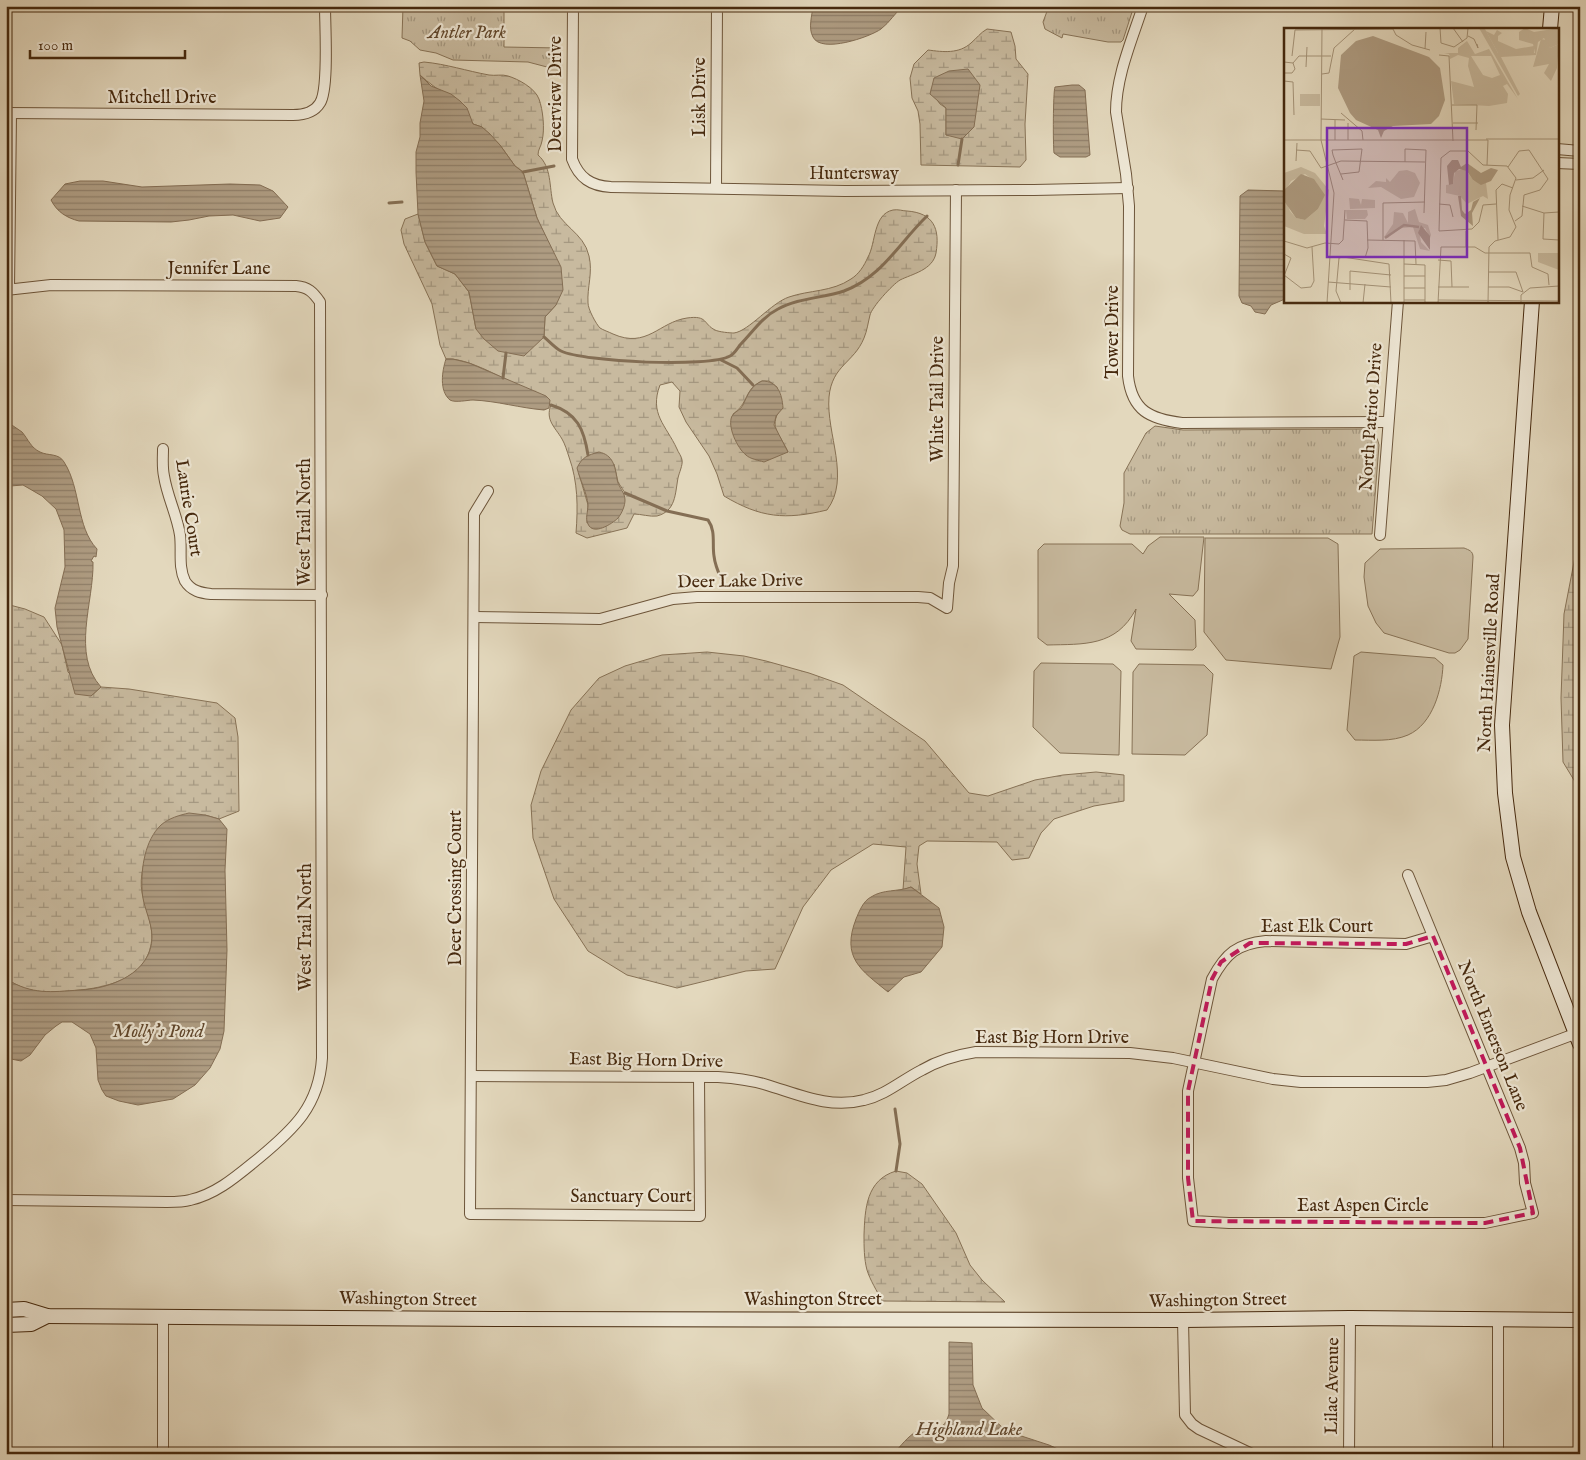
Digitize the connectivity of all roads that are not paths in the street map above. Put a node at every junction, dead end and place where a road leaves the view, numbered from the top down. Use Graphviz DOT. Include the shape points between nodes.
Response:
graph roads {
  1 [pos="325,6"];
  2 [pos="573,6"];
  3 [pos="717,6"];
  4 [pos="1143,6"];
  5 [pos="1552,6"];
  6 [pos="1550,28"];
  7 [pos="9,113"];
  8 [pos="1558,149"];
  9 [pos="1580,151"];
  10 [pos="1558,163"];
  11 [pos="1580,164"];
  12 [pos="583,178"];
  13 [pos="716,188"];
  14 [pos="1128,188"];
  15 [pos="956,190"];
  16 [pos="8,290"];
  17 [pos="1398,302"];
  18 [pos="1532,302"];
  19 [pos="322,407"];
  20 [pos="1388,422"];
  21 [pos="163,449"];
  22 [pos="488,491"];
  23 [pos="1380,535"];
  24 [pos="322,595"];
  25 [pos="947,608"];
  26 [pos="474,617"];
  27 [pos="1408,876"];
  28 [pos="1432,936"];
  29 [pos="1579,1034"];
  30 [pos="1194,1062"];
  31 [pos="1487,1066"];
  32 [pos="471,1076"];
  33 [pos="699,1077"];
  34 [pos="6,1200"];
  35 [pos="1533,1213"];
  36 [pos="546,1214"];
  37 [pos="1193,1221"];
  38 [pos="6,1310"];
  39 [pos="46,1316"];
  40 [pos="163,1316"];
  41 [pos="1350,1318"];
  42 [pos="1183,1320"];
  43 [pos="1498,1320"];
  44 [pos="1580,1320"];
  45 [pos="6,1325"];
  46 [pos="163,1454"];
  47 [pos="1252,1454"];
  48 [pos="1349,1454"];
  49 [pos="1498,1454"];
  1 -- 7 [label="street, Mitchell Drive" via="325,89 322,101 310,112 300,115"];
  2 -- 12 [label="street, Deerview Drive" via="571,147 575,168"];
  3 -- 13 [label="street, Lisk Drive"];
  4 -- 14 [label="street, Tower Drive" via="1116,100"];
  5 -- 6 [label="main road"];
  7 -- 16 [label="street"];
  8 -- 9 [label="street"];
  10 -- 11 [label="street"];
  12 -- 13 [label="street, Huntersway" via="603,187"];
  13 -- 15 [label="street, Huntersway"];
  14 -- 15 [label="street, Huntersway"];
  14 -- 20 [label="street, Tower Drive" via="1128,376 1135,401 1145,412 1160,420 1195,424"];
  15 -- 25 [label="street, White Tail Drive" via="953,566"];
  16 -- 19 [label="street, Jennifer Lane" via="51,285 306,287 320,302"];
  17 -- 20 [label="street, North Patriot Drive"];
  18 -- 29 [label="main road, North Hainesville Road" via="1502,725 1505,793 1513,857 1529,912"];
  19 -- 24 [label="street, West Trail North"];
  20 -- 23 [label="street, North Patriot Drive"];
  21 -- 24 [label="street, Laurie Court" via="163,474 181,537 182,572 191,588 211,594"];
  22 -- 26 [label="street, Deer Crossing Court" via="474,514"];
  24 -- 34 [label="street, West Trail North" via="322,1058 321,1076 309,1107 285,1137 226,1184 190,1200"];
  25 -- 26 [label="street, Deer Lake Drive" via="930,598 918,597 697,597 673,599 600,618"];
  26 -- 32 [label="street, Deer Crossing Court"];
  27 -- 28 [label="street, North Emerson Lane"];
  28 -- 30 [label="street, East Elk Court" via="1406,944 1266,942 1241,946 1221,962 1212,979"];
  28 -- 31 [label="street, North Emerson Lane"];
  29 -- 31 [label="street, East Big Horn Drive"];
  30 -- 31 [label="street, East Big Horn Drive" via="1301,1082 1427,1082 1446,1080"];
  30 -- 33 [label="street, East Big Horn Drive" via="1130,1053 976,1052 920,1070 883,1094 845,1102 806,1098 742,1079"];
  30 -- 37 [label="street, East Elk Court" via="1188,1091 1188,1178"];
  31 -- 35 [label="street, North Emerson Lane" via="1520,1148"];
  32 -- 33 [label="street, East Big Horn Drive"];
  32 -- 36 [label="street, Deer Crossing Court" via="470,1214"];
  33 -- 36 [label="street, Sanctuary Court" via="700,1216"];
  35 -- 37 [label="street, East Aspen Circle" via="1485,1222"];
  38 -- 39 [label="main road, Washington Street" via="24,1309"];
  39 -- 40 [label="main road, Washington Street"];
  39 -- 45 [label="main road, Washington Street" via="31,1324"];
  40 -- 42 [label="main road, Washington Street" via="495,1320"];
  40 -- 46 [label="street"];
  41 -- 42 [label="main road, Washington Street"];
  41 -- 43 [label="main road, Washington Street"];
  41 -- 48 [label="street, Lilac Avenue"];
  42 -- 47 [label="street" via="1186,1415 1198,1429"];
  43 -- 44 [label="main road, Washington Street"];
  43 -- 49 [label="street"];
}
